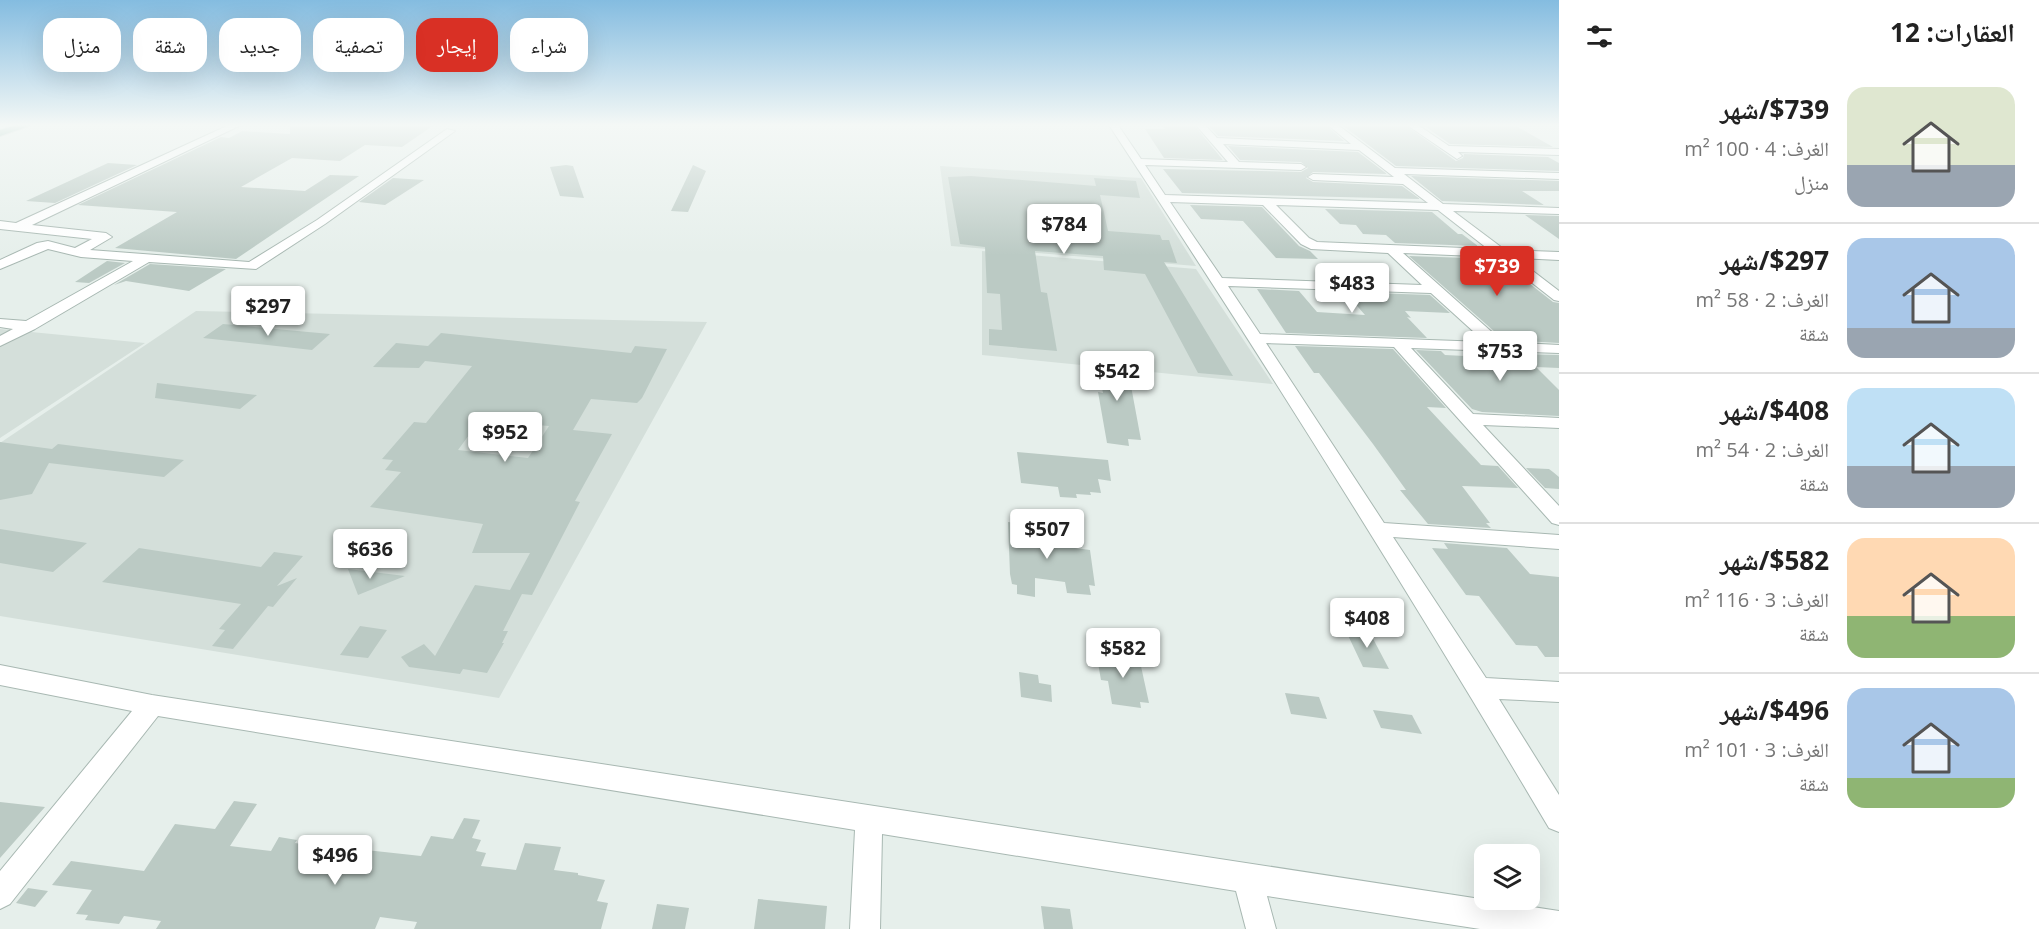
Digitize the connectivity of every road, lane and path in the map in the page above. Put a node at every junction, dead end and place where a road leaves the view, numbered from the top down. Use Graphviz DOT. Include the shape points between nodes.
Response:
graph roads {
  1 [pos="144,168"];
  2 [pos="397,168"];
  3 [pos="1142,168"];
  4 [pos="1303,168"];
  5 [pos="1388,168"];
  6 [pos="1476,168"];
  7 [pos="1392,171"];
  8 [pos="1483,173"];
  9 [pos="1559,176"];
  10 [pos="1313,177"];
  11 [pos="1406,181"];
  12 [pos="1160,198"];
  13 [pos="1266,201"];
  14 [pos="1344,204"];
  15 [pos="1440,207"];
  16 [pos="1559,211"];
  17 [pos="0,225"];
  18 [pos="18,227"];
  19 [pos="1392,249"];
  20 [pos="76,252"];
  21 [pos="1502,254"];
  22 [pos="1559,256"];
  23 [pos="145,259"];
  24 [pos="0,265"];
  25 [pos="1217,282"];
  26 [pos="1543,285"];
  27 [pos="1559,286"];
  28 [pos="1435,289"];
  29 [pos="1559,297"];
  30 [pos="0,323"];
  31 [pos="30,326"];
  32 [pos="1256,339"];
  33 [pos="0,342"];
  34 [pos="1399,344"];
  35 [pos="1499,347"];
  36 [pos="1559,350"];
  37 [pos="1470,419"];
  38 [pos="1559,423"];
  39 [pos="1559,518"];
  40 [pos="1378,529"];
  41 [pos="1559,542"];
  42 [pos="0,675"];
  43 [pos="1479,688"];
  44 [pos="1559,692"];
  45 [pos="152,705"];
  46 [pos="1549,785"];
  47 [pos="869,819"];
  48 [pos="1559,819"];
  49 [pos="1248,880"];
  50 [pos="0,894"];
  51 [pos="1559,926"];
  52 [pos="864,929"];
  53 [pos="1261,929"];
  1 -- 18 [label="street"];
  2 -- 23 [label="street" via="251,266"];
  3 -- 12 [label="street"];
  4 -- 10 [label="street"];
  5 -- 7 [label="street"];
  6 -- 8 [label="street"];
  7 -- 8 [label="street"];
  7 -- 11 [label="street"];
  8 -- 9 [label="street"];
  10 -- 11 [label="street"];
  10 -- 14 [label="street"];
  11 -- 15 [label="street"];
  12 -- 13 [label="street"];
  12 -- 25 [label="street"];
  13 -- 14 [label="street"];
  13 -- 19 [label="street" via="1308,244"];
  14 -- 15 [label="street"];
  15 -- 16 [label="street"];
  15 -- 21 [label="street"];
  17 -- 18 [label="street"];
  18 -- 20 [label="street" via="106,237"];
  19 -- 21 [label="street"];
  19 -- 28 [label="street"];
  20 -- 23 [label="street"];
  20 -- 24 [label="street" via="42,246"];
  21 -- 22 [label="street"];
  21 -- 26 [label="street"];
  23 -- 31 [label="street"];
  25 -- 28 [label="street"];
  25 -- 32 [label="street"];
  26 -- 27 [label="street"];
  26 -- 29 [label="street"];
  28 -- 35 [label="street"];
  30 -- 31 [label="street"];
  31 -- 33 [label="street"];
  32 -- 34 [label="street"];
  32 -- 40 [label="street"];
  34 -- 35 [label="street"];
  34 -- 37 [label="street"];
  35 -- 36 [label="street"];
  37 -- 38 [label="street"];
  37 -- 39 [label="street"];
  40 -- 41 [label="street"];
  40 -- 43 [label="street"];
  42 -- 45 [label="street"];
  43 -- 44 [label="street"];
  43 -- 46 [label="street"];
  45 -- 47 [label="street"];
  45 -- 50 [label="street"];
  46 -- 48 [label="street"];
  47 -- 49 [label="street"];
  47 -- 52 [label="street"];
  49 -- 51 [label="street"];
  49 -- 53 [label="street"];
}
